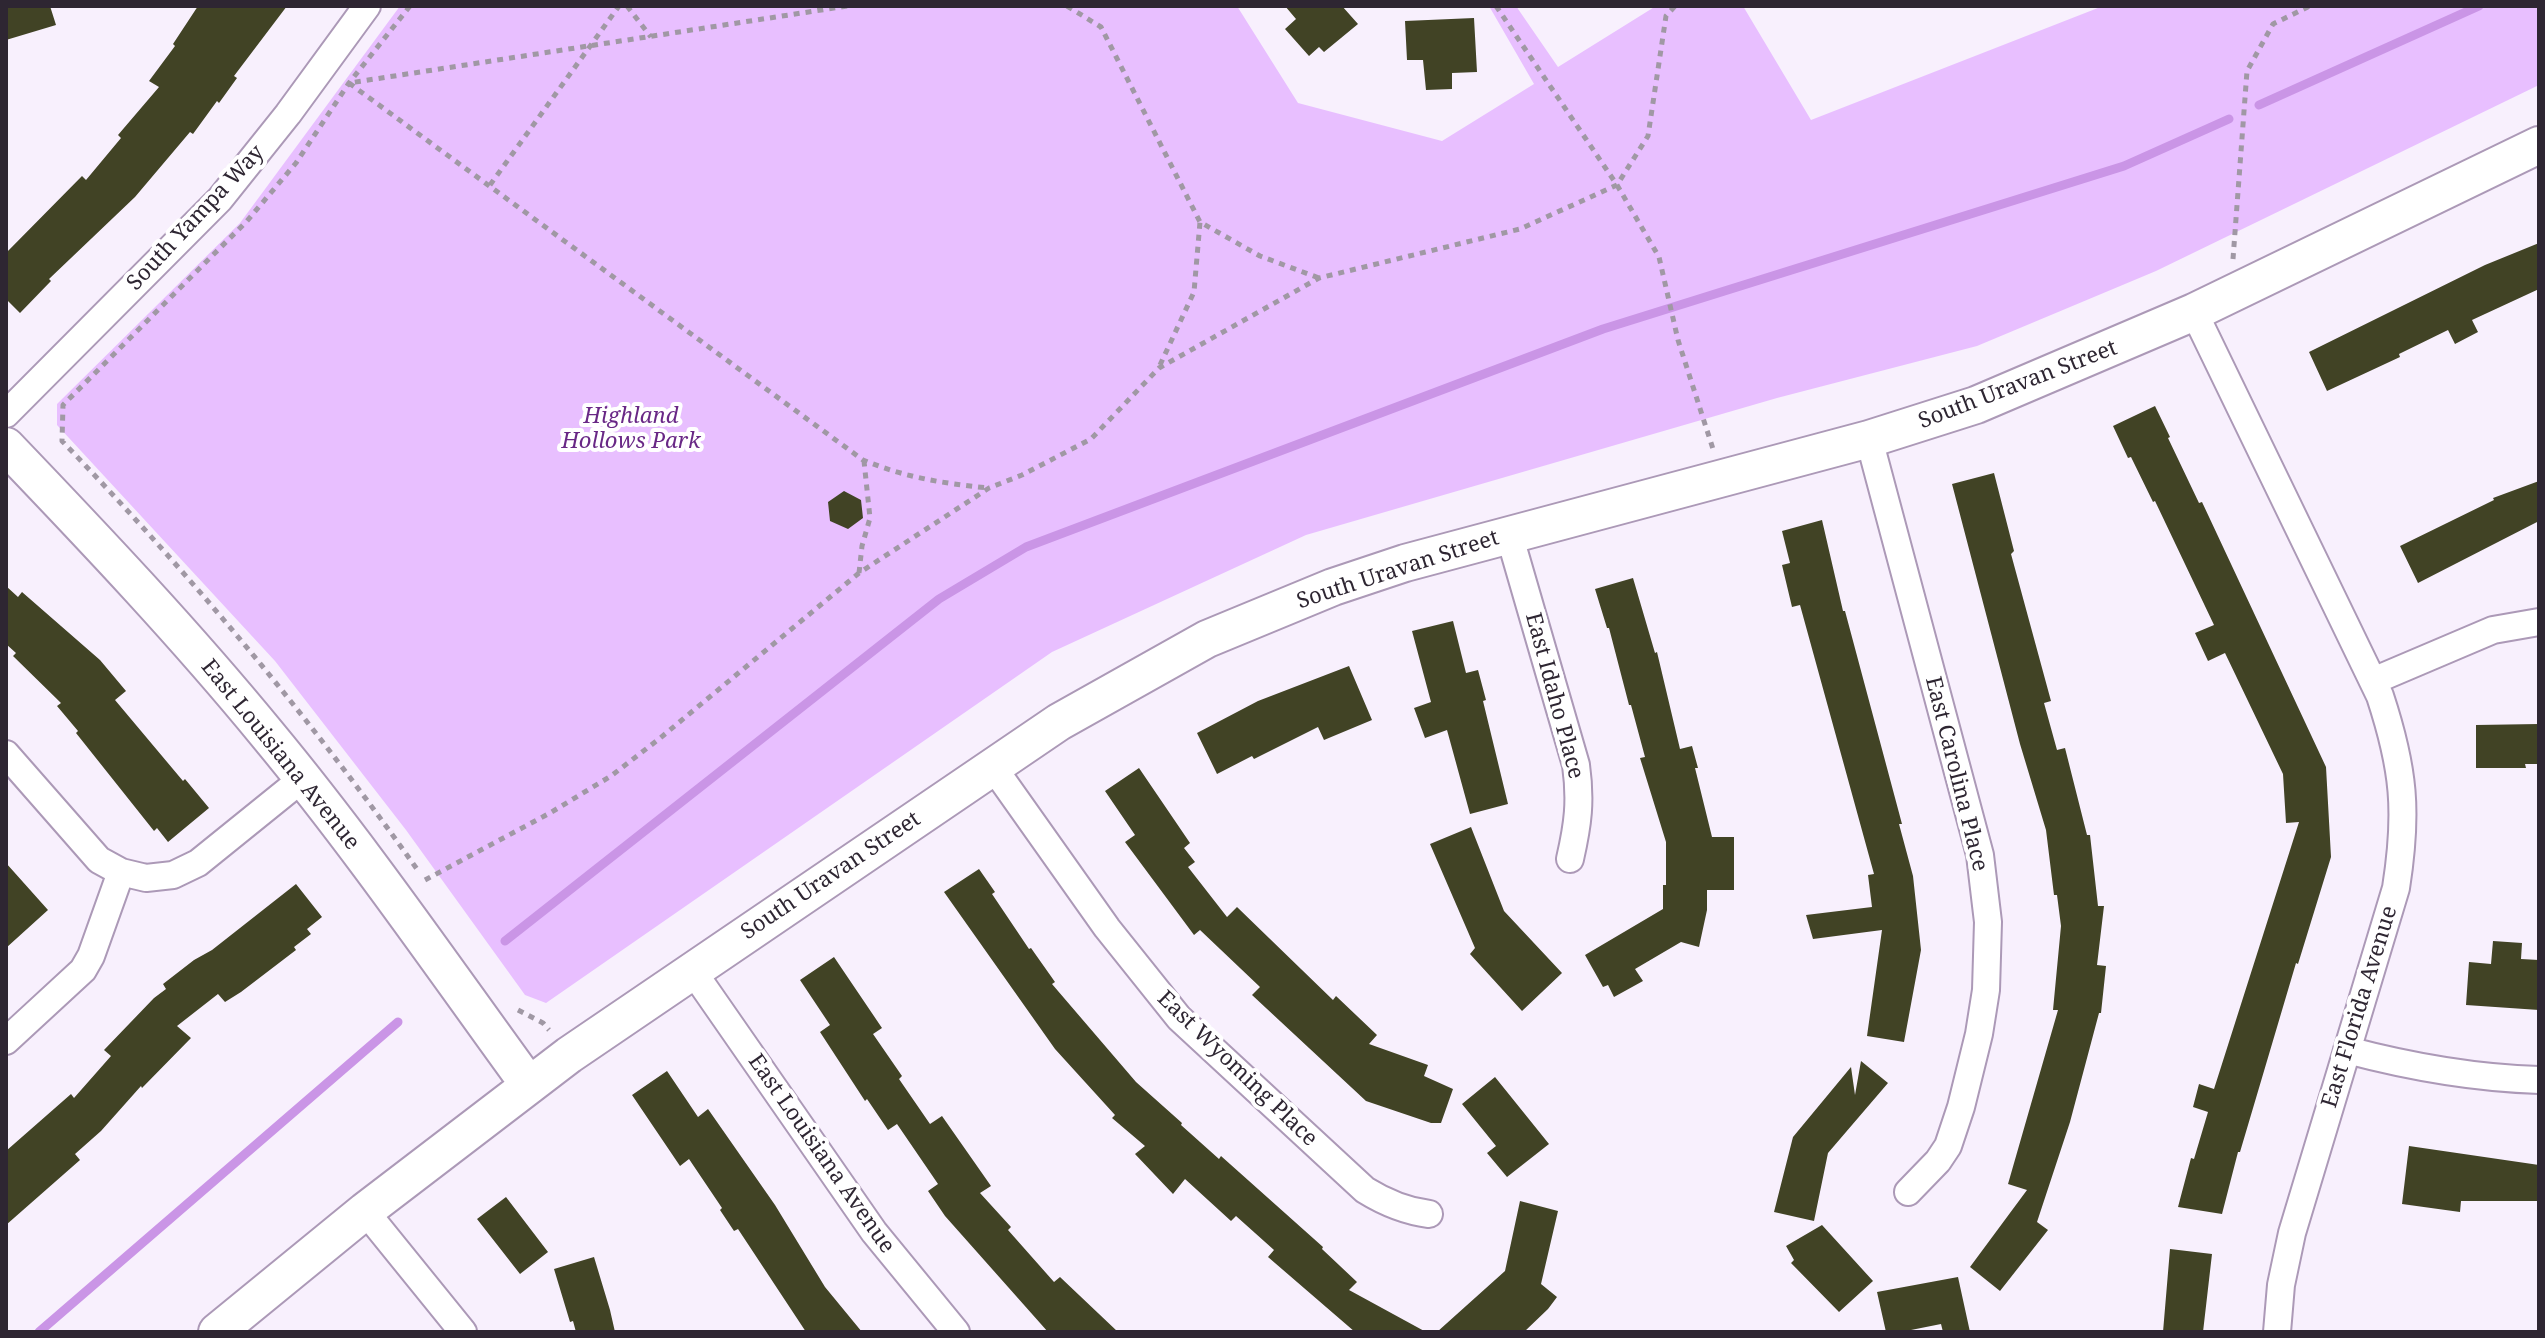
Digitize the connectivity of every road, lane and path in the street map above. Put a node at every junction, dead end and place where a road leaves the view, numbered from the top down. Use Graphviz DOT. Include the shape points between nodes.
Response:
graph roads {
  1 [pos="367,6"];
  2 [pos="410,6"];
  3 [pos="619,6"];
  4 [pos="627,6"];
  5 [pos="823,6"];
  6 [pos="847,6"];
  7 [pos="1067,6"];
  8 [pos="1496,6"];
  9 [pos="1675,6"];
  10 [pos="2310,6"];
  11 [pos="815,12"];
  12 [pos="651,37"];
  13 [pos="591,46"];
  14 [pos="349,83"];
  15 [pos="2539,145"];
  16 [pos="490,185"];
  17 [pos="1617,185"];
  18 [pos="1200,222"];
  19 [pos="1319,278"];
  20 [pos="2234,292"];
  21 [pos="2194,312"];
  22 [pos="1159,368"];
  23 [pos="6,414"];
  24 [pos="1869,439"];
  25 [pos="6,446"];
  26 [pos="863,460"];
  27 [pos="1719,478"];
  28 [pos="989,488"];
  29 [pos="1509,534"];
  30 [pos="859,573"];
  31 [pos="2539,622"];
  32 [pos="2373,681"];
  33 [pos="6,754"];
  34 [pos="993,767"];
  35 [pos="302,779"];
  36 [pos="1570,859"];
  37 [pos="121,872"];
  38 [pos="425,880"];
  39 [pos="434,892"];
  40 [pos="692,970"];
  41 [pos="511,1000"];
  42 [pos="6,1041"];
  43 [pos="2347,1050"];
  44 [pos="569,1055"];
  45 [pos="2539,1080"];
  46 [pos="529,1085"];
  47 [pos="1908,1192"];
  48 [pos="365,1211"];
  49 [pos="1429,1214"];
  50 [pos="217,1332"];
  51 [pos="463,1332"];
  52 [pos="956,1332"];
  53 [pos="2277,1332"];
  1 -- 23 [label="street, South Yampa Way" via="220,199"];
  2 -- 14 [label="path"];
  3 -- 13 [label="path"];
  4 -- 12 [label="path"];
  5 -- 11 [label="path"];
  6 -- 11 [label="path"];
  7 -- 18 [label="path" via="1101,27"];
  8 -- 17 [label="path"];
  9 -- 17 [label="path" via="1666,16 1648,136"];
  10 -- 20 [label="path" via="2273,24 2247,71"];
  11 -- 12 [label="path"];
  12 -- 13 [label="path"];
  13 -- 14 [label="path"];
  13 -- 16 [label="path"];
  14 -- 16 [label="path"];
  14 -- 38 [label="path" via="296,163 247,221 63,405 62,441 242,640 319,734"];
  15 -- 20 [label="street, South Uravan Street"];
  16 -- 26 [label="path"];
  17 -- 19 [label="path" via="1520,229"];
  17 -- 27 [label="path" via="1659,257"];
  18 -- 19 [label="path" via="1260,256"];
  18 -- 22 [label="path" via="1194,292"];
  19 -- 22 [label="path"];
  20 -- 21 [label="street, South Uravan Street"];
  21 -- 24 [label="street, South Uravan Street" via="1976,405"];
  21 -- 32 [label="street, East Florida Avenue"];
  22 -- 28 [label="path" via="1091,439"];
  24 -- 27 [label="street, South Uravan Street"];
  24 -- 47 [label="street, East Carolina Place" via="1980,855 1988,922 1986,990 1961,1107 1948,1146"];
  25 -- 35 [label="street, East Louisiana Avenue" via="148,594"];
  26 -- 28 [label="path" via="899,475"];
  26 -- 30 [label="path" via="870,518"];
  27 -- 29 [label="street, South Uravan Street"];
  28 -- 30 [label="path"];
  29 -- 34 [label="street, South Uravan Street" via="1333,587 1207,639 1059,722"];
  29 -- 36 [label="street, East Idaho Place" via="1576,765 1580,797"];
  30 -- 38 [label="path" via="611,776"];
  31 -- 32 [label="street" via="2493,630"];
  32 -- 43 [label="street, East Florida Avenue" via="2395,742 2404,839 2396,888"];
  33 -- 37 [label="street" via="80,841"];
  34 -- 40 [label="street, South Uravan Street"];
  34 -- 49 [label="street, East Wyoming Place" via="1107,928 1179,1018 1365,1190 1387,1203"];
  35 -- 37 [label="street" via="198,863 173,875 146,878"];
  35 -- 46 [label="street, East Louisiana Avenue"];
  37 -- 42 [label="street" via="83,970"];
  38 -- 39 [label="path"];
  40 -- 44 [label="street, South Uravan Street"];
  40 -- 52 [label="street, East Louisiana Avenue" via="874,1232"];
  41 -- 44 [label="path" via="519,1012 543,1023"];
  43 -- 45 [label="street" via="2418,1068"];
  43 -- 53 [label="street, East Florida Avenue" via="2292,1233"];
  44 -- 46 [label="street, South Uravan Street"];
  46 -- 48 [label="street, South Uravan Street"];
  48 -- 50 [label="street, South Uravan Street"];
  48 -- 51 [label="street"];
}
